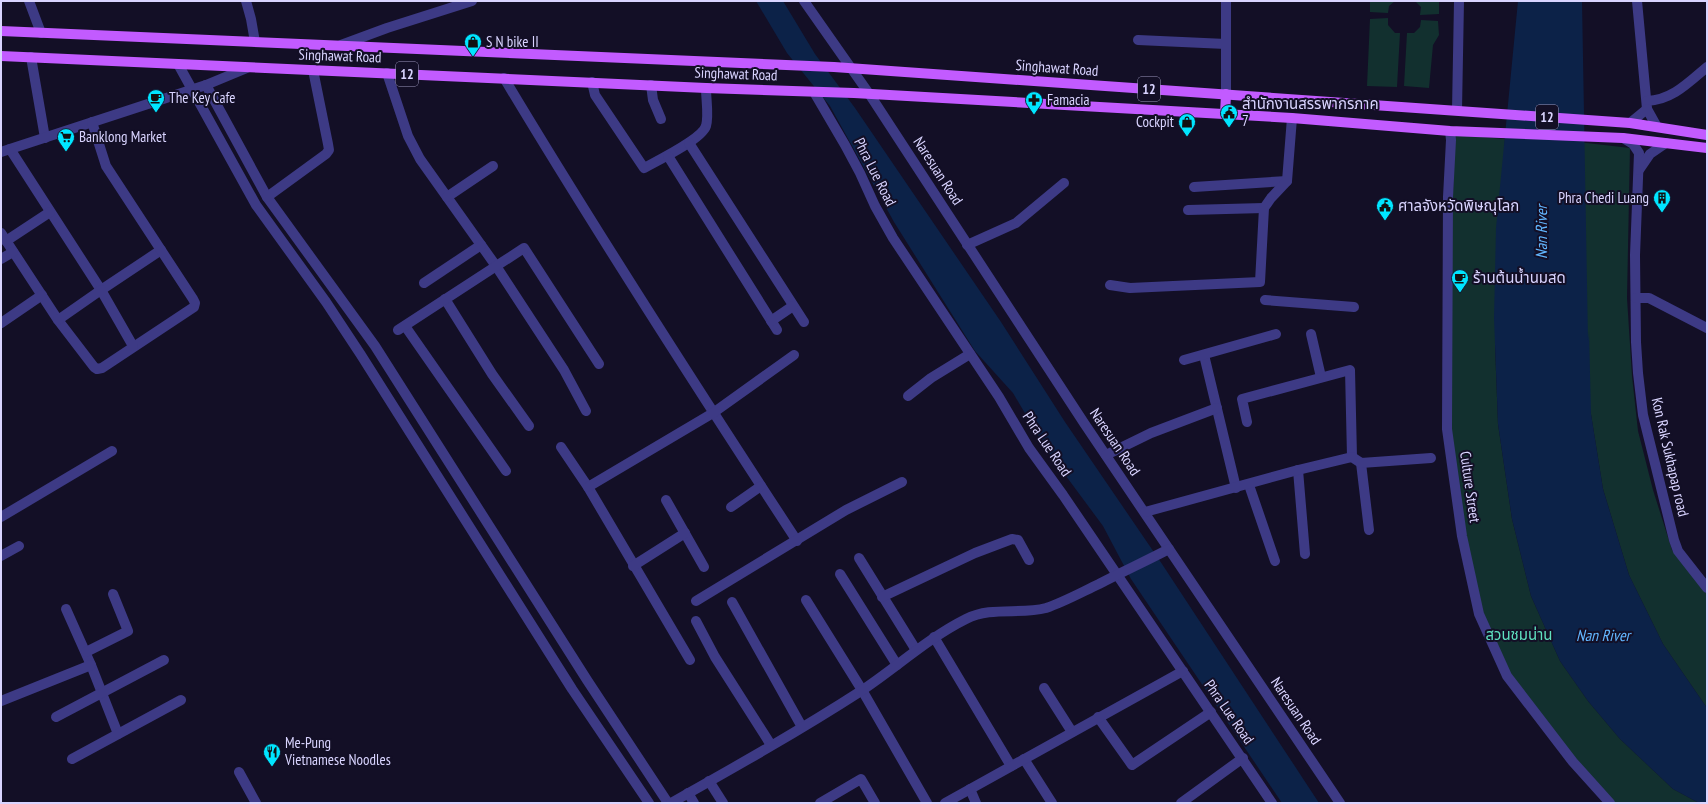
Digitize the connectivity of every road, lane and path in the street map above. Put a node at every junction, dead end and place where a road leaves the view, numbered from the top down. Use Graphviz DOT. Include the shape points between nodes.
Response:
graph roads {
  1 [pos="29,1"];
  2 [pos="472,1"];
  3 [pos="804,1"];
  4 [pos="1226,1"];
  5 [pos="1459,1"];
  6 [pos="1637,1"];
  7 [pos="249,2"];
  8 [pos="1,31"];
  9 [pos="41,33"];
  10 [pos="1138,40"];
  11 [pos="255,42"];
  12 [pos="1226,44"];
  13 [pos="339,46"];
  14 [pos="1,56"];
  15 [pos="31,57"];
  16 [pos="178,64"];
  17 [pos="1707,67"];
  18 [pos="246,68"];
  19 [pos="850,68"];
  20 [pos="313,70"];
  21 [pos="387,73"];
  22 [pos="504,78"];
  23 [pos="592,82"];
  24 [pos="206,85"];
  25 [pos="651,85"];
  26 [pos="706,88"];
  27 [pos="192,90"];
  28 [pos="814,92"];
  29 [pos="1226,94"];
  30 [pos="870,95"];
  31 [pos="1647,105"];
  32 [pos="1461,111"];
  33 [pos="1225,114"];
  34 [pos="1292,118"];
  35 [pos="661,119"];
  36 [pos="92,122"];
  37 [pos="1630,123"];
  38 [pos="1657,127"];
  39 [pos="1450,130"];
  40 [pos="1707,135"];
  41 [pos="45,138"];
  42 [pos="1628,140"];
  43 [pos="689,142"];
  44 [pos="1666,143"];
  45 [pos="1707,148"];
  46 [pos="5,151"];
  47 [pos="668,156"];
  48 [pos="493,166"];
  49 [pos="1639,170"];
  50 [pos="1287,181"];
  51 [pos="1064,183"];
  52 [pos="1194,186"];
  53 [pos="267,197"];
  54 [pos="447,197"];
  55 [pos="1264,208"];
  56 [pos="1188,210"];
  57 [pos="50,212"];
  58 [pos="4,237"];
  59 [pos="481,245"];
  60 [pos="967,245"];
  61 [pos="161,250"];
  62 [pos="13,252"];
  63 [pos="1,260"];
  64 [pos="496,266"];
  65 [pos="424,283"];
  66 [pos="1110,285"];
  67 [pos="101,290"];
  68 [pos="42,295"];
  69 [pos="1636,298"];
  70 [pos="445,300"];
  71 [pos="1265,300"];
  72 [pos="794,306"];
  73 [pos="1354,307"];
  74 [pos="58,320"];
  75 [pos="771,321"];
  76 [pos="804,322"];
  77 [pos="1,323"];
  78 [pos="1707,328"];
  79 [pos="777,330"];
  80 [pos="1276,334"];
  81 [pos="1311,334"];
  82 [pos="134,346"];
  83 [pos="970,354"];
  84 [pos="794,355"];
  85 [pos="1204,355"];
  86 [pos="1184,360"];
  87 [pos="599,364"];
  88 [pos="1322,377"];
  89 [pos="908,396"];
  90 [pos="1217,408"];
  91 [pos="586,411"];
  92 [pos="713,413"];
  93 [pos="1247,422"];
  94 [pos="529,426"];
  95 [pos="561,447"];
  96 [pos="112,451"];
  97 [pos="1106,455"];
  98 [pos="1352,457"];
  99 [pos="1431,458"];
  100 [pos="1361,463"];
  101 [pos="1298,470"];
  102 [pos="506,471"];
  103 [pos="902,482"];
  104 [pos="1249,485"];
  105 [pos="761,486"];
  106 [pos="588,487"];
  107 [pos="1236,488"];
  108 [pos="666,500"];
  109 [pos="731,507"];
  110 [pos="1145,512"];
  111 [pos="1,517"];
  112 [pos="1369,530"];
  113 [pos="685,533"];
  114 [pos="797,541"];
  115 [pos="19,546"];
  116 [pos="1169,549"];
  117 [pos="1305,554"];
  118 [pos="1,556"];
  119 [pos="859,558"];
  120 [pos="1029,560"];
  121 [pos="1275,561"];
  122 [pos="633,566"];
  123 [pos="704,567"];
  124 [pos="1120,573"];
  125 [pos="840,574"];
  126 [pos="1707,588"];
  127 [pos="112,594"];
  128 [pos="882,597"];
  129 [pos="806,600"];
  130 [pos="696,601"];
  131 [pos="732,602"];
  132 [pos="66,609"];
  133 [pos="696,621"];
  134 [pos="934,637"];
  135 [pos="916,650"];
  136 [pos="86,652"];
  137 [pos="164,660"];
  138 [pos="690,660"];
  139 [pos="91,665"];
  140 [pos="897,665"];
  141 [pos="1183,671"];
  142 [pos="1044,688"];
  143 [pos="862,690"];
  144 [pos="102,693"];
  145 [pos="181,700"];
  146 [pos="1,701"];
  147 [pos="1211,712"];
  148 [pos="56,717"];
  149 [pos="1098,717"];
  150 [pos="802,727"];
  151 [pos="1072,732"];
  152 [pos="118,734"];
  153 [pos="771,745"];
  154 [pos="1243,758"];
  155 [pos="72,759"];
  156 [pos="1024,759"];
  157 [pos="1011,766"];
  158 [pos="239,772"];
  159 [pos="710,781"];
  160 [pos="970,789"];
  161 [pos="688,793"];
  162 [pos="256,803"];
  163 [pos="649,803"];
  164 [pos="669,803"];
  165 [pos="694,803"];
  166 [pos="723,803"];
  167 [pos="820,803"];
  168 [pos="874,803"];
  169 [pos="927,803"];
  170 [pos="945,803"];
  171 [pos="976,803"];
  172 [pos="1052,803"];
  173 [pos="1181,803"];
  174 [pos="1272,803"];
  175 [pos="1340,803"];
  176 [pos="1610,803"];
  1 -- 9 [label="street"];
  2 -- 13 [label="street"];
  3 -- 19 [label="street, Naresuan Road"];
  4 -- 12 [label="street"];
  5 -- 32 [label="street"];
  6 -- 31 [label="street"];
  7 -- 11 [label="street"];
  8 -- 9 [label="main road, Singhawat Road / 12"];
  9 -- 11 [label="main road, Singhawat Road / 12"];
  10 -- 12 [label="street"];
  11 -- 13 [label="main road, Singhawat Road / 12"];
  12 -- 29 [label="street"];
  13 -- 19 [label="main road, Singhawat Road / 12"];
  14 -- 15 [label="main road, Singhawat Road / 12"];
  15 -- 16 [label="main road, Singhawat Road / 12"];
  15 -- 41 [label="street"];
  16 -- 18 [label="main road, Singhawat Road / 12"];
  16 -- 27 [label="street"];
  17 -- 31 [label="street" via="1667,98"];
  18 -- 20 [label="main road, Singhawat Road / 12"];
  18 -- 24 [label="street"];
  19 -- 29 [label="main road, Singhawat Road / 12"];
  19 -- 30 [label="street, Naresuan Road"];
  20 -- 21 [label="main road, Singhawat Road / 12"];
  20 -- 53 [label="street" via="328,152"];
  21 -- 22 [label="main road, Singhawat Road / 12"];
  21 -- 54 [label="street" via="408,136"];
  22 -- 23 [label="main road, Singhawat Road / 12"];
  22 -- 92 [label="street" via="575,196"];
  23 -- 25 [label="main road, Singhawat Road / 12"];
  23 -- 47 [label="street" via="594,96 644,168"];
  24 -- 27 [label="street"];
  24 -- 53 [label="street"];
  25 -- 26 [label="main road, Singhawat Road / 12"];
  25 -- 35 [label="street" via="653,100"];
  26 -- 28 [label="main road, Singhawat Road / 12"];
  26 -- 43 [label="street" via="705,127 701,134"];
  27 -- 36 [label="street"];
  27 -- 163 [label="street" via="256,204 361,355 572,689"];
  28 -- 30 [label="main road, Singhawat Road / 12"];
  28 -- 83 [label="street, Phra Lue Road" via="845,145 893,238"];
  29 -- 32 [label="main road, Singhawat Road / 12"];
  29 -- 33 [label="main road"];
  30 -- 33 [label="main road, Singhawat Road / 12"];
  30 -- 60 [label="street, Naresuan Road"];
  31 -- 37 [label="street"];
  31 -- 38 [label="street"];
  32 -- 37 [label="main road, 12"];
  33 -- 34 [label="main road, Singhawat Road / 12"];
  34 -- 39 [label="main road, Singhawat Road / 12"];
  34 -- 50 [label="street"];
  36 -- 41 [label="street"];
  36 -- 61 [label="street" via="105,164"];
  37 -- 38 [label="main road, 12"];
  38 -- 40 [label="main road, 12"];
  39 -- 42 [label="main road, Singhawat Road / 12"];
  39 -- 176 [label="street, Culture Street" via="1452,140 1448,197 1447,429 1462,536 1476,599 1481,619 1507,676 1573,762"];
  41 -- 46 [label="street"];
  42 -- 44 [label="main road, 12"];
  42 -- 49 [label="street, Kon Rak Sukhapap road" via="1639,153"];
  43 -- 47 [label="street"];
  43 -- 72 [label="street"];
  44 -- 45 [label="main road, 12"];
  44 -- 49 [label="street" via="1650,154"];
  46 -- 57 [label="street"];
  47 -- 75 [label="street"];
  48 -- 54 [label="street"];
  49 -- 69 [label="street, Kon Rak Sukhapap road" via="1635,255"];
  50 -- 52 [label="street"];
  50 -- 55 [label="street"];
  51 -- 60 [label="street" via="1019,221"];
  53 -- 164 [label="street" via="375,346 587,680"];
  54 -- 59 [label="street"];
  55 -- 56 [label="street"];
  55 -- 66 [label="street" via="1260,282 1130,288"];
  57 -- 58 [label="street"];
  57 -- 67 [label="street"];
  58 -- 62 [label="street"];
  59 -- 64 [label="street"];
  59 -- 65 [label="street"];
  60 -- 97 [label="street, Naresuan Road"];
  61 -- 67 [label="street"];
  61 -- 82 [label="street" via="193,299 194,306"];
  62 -- 63 [label="street"];
  62 -- 68 [label="street"];
  64 -- 70 [label="street"];
  64 -- 87 [label="street" via="524,248"];
  64 -- 91 [label="street" via="564,370"];
  67 -- 74 [label="street"];
  67 -- 82 [label="street"];
  68 -- 74 [label="street"];
  68 -- 77 [label="street"];
  69 -- 78 [label="street" via="1649,298"];
  69 -- 126 [label="street, Kon Rak Sukhapap road" via="1636,342 1643,414 1676,546"];
  70 -- 94 [label="street"];
  70 -- 102 [label="street" via="401,328"];
  71 -- 73 [label="street"];
  72 -- 75 [label="street"];
  72 -- 76 [label="street"];
  74 -- 82 [label="street" via="97,369"];
  75 -- 79 [label="street"];
  80 -- 85 [label="street"];
  81 -- 88 [label="street"];
  83 -- 89 [label="street" via="931,378"];
  83 -- 124 [label="street, Phra Lue Road" via="1029,448"];
  84 -- 92 [label="street"];
  85 -- 86 [label="street"];
  85 -- 90 [label="street"];
  88 -- 93 [label="street" via="1242,399"];
  88 -- 98 [label="street" via="1350,370"];
  90 -- 97 [label="street" via="1151,433"];
  90 -- 107 [label="street"];
  92 -- 105 [label="street"];
  92 -- 106 [label="street"];
  95 -- 106 [label="street"];
  96 -- 111 [label="street"];
  97 -- 110 [label="street, Naresuan Road"];
  98 -- 100 [label="street"];
  98 -- 101 [label="street"];
  99 -- 100 [label="street"];
  100 -- 112 [label="street"];
  101 -- 104 [label="street"];
  101 -- 117 [label="street"];
  103 -- 114 [label="street" via="846,510"];
  104 -- 107 [label="street"];
  104 -- 121 [label="street"];
  105 -- 109 [label="street"];
  105 -- 114 [label="street"];
  106 -- 122 [label="street"];
  107 -- 110 [label="street"];
  108 -- 113 [label="street"];
  110 -- 116 [label="street, Naresuan Road"];
  113 -- 122 [label="street"];
  113 -- 123 [label="street"];
  114 -- 130 [label="street"];
  115 -- 118 [label="street"];
  116 -- 124 [label="street"];
  116 -- 175 [label="street, Naresuan Road"];
  119 -- 128 [label="street"];
  120 -- 128 [label="street" via="1018,540 1012,539 975,553"];
  122 -- 138 [label="street"];
  124 -- 134 [label="street" via="1048,607 1034,611 995,610 981,613"];
  124 -- 141 [label="street, Phra Lue Road"];
  125 -- 140 [label="street"];
  127 -- 136 [label="street" via="128,631"];
  128 -- 135 [label="street"];
  129 -- 143 [label="street"];
  131 -- 150 [label="street"];
  132 -- 136 [label="street"];
  133 -- 153 [label="street" via="715,657"];
  134 -- 135 [label="street"];
  134 -- 157 [label="street"];
  135 -- 140 [label="street"];
  136 -- 139 [label="street"];
  137 -- 144 [label="street"];
  139 -- 144 [label="street"];
  139 -- 146 [label="street"];
  140 -- 143 [label="street"];
  141 -- 147 [label="street, Phra Lue Road"];
  141 -- 149 [label="street"];
  142 -- 151 [label="street"];
  143 -- 150 [label="street"];
  143 -- 169 [label="street"];
  144 -- 148 [label="street"];
  144 -- 152 [label="street"];
  145 -- 152 [label="street"];
  147 -- 149 [label="street" via="1132,765"];
  147 -- 154 [label="street, Phra Lue Road"];
  149 -- 151 [label="street"];
  150 -- 153 [label="street"];
  151 -- 156 [label="street"];
  152 -- 155 [label="street"];
  153 -- 159 [label="street"];
  154 -- 173 [label="street"];
  154 -- 174 [label="street, Phra Lue Road"];
  156 -- 157 [label="street"];
  156 -- 172 [label="street"];
  157 -- 160 [label="street"];
  158 -- 162 [label="street"];
  159 -- 161 [label="street"];
  159 -- 166 [label="street"];
  160 -- 170 [label="street"];
  160 -- 171 [label="street"];
  161 -- 164 [label="street"];
  161 -- 165 [label="street"];
  167 -- 168 [label="street" via="861,779"];
}
